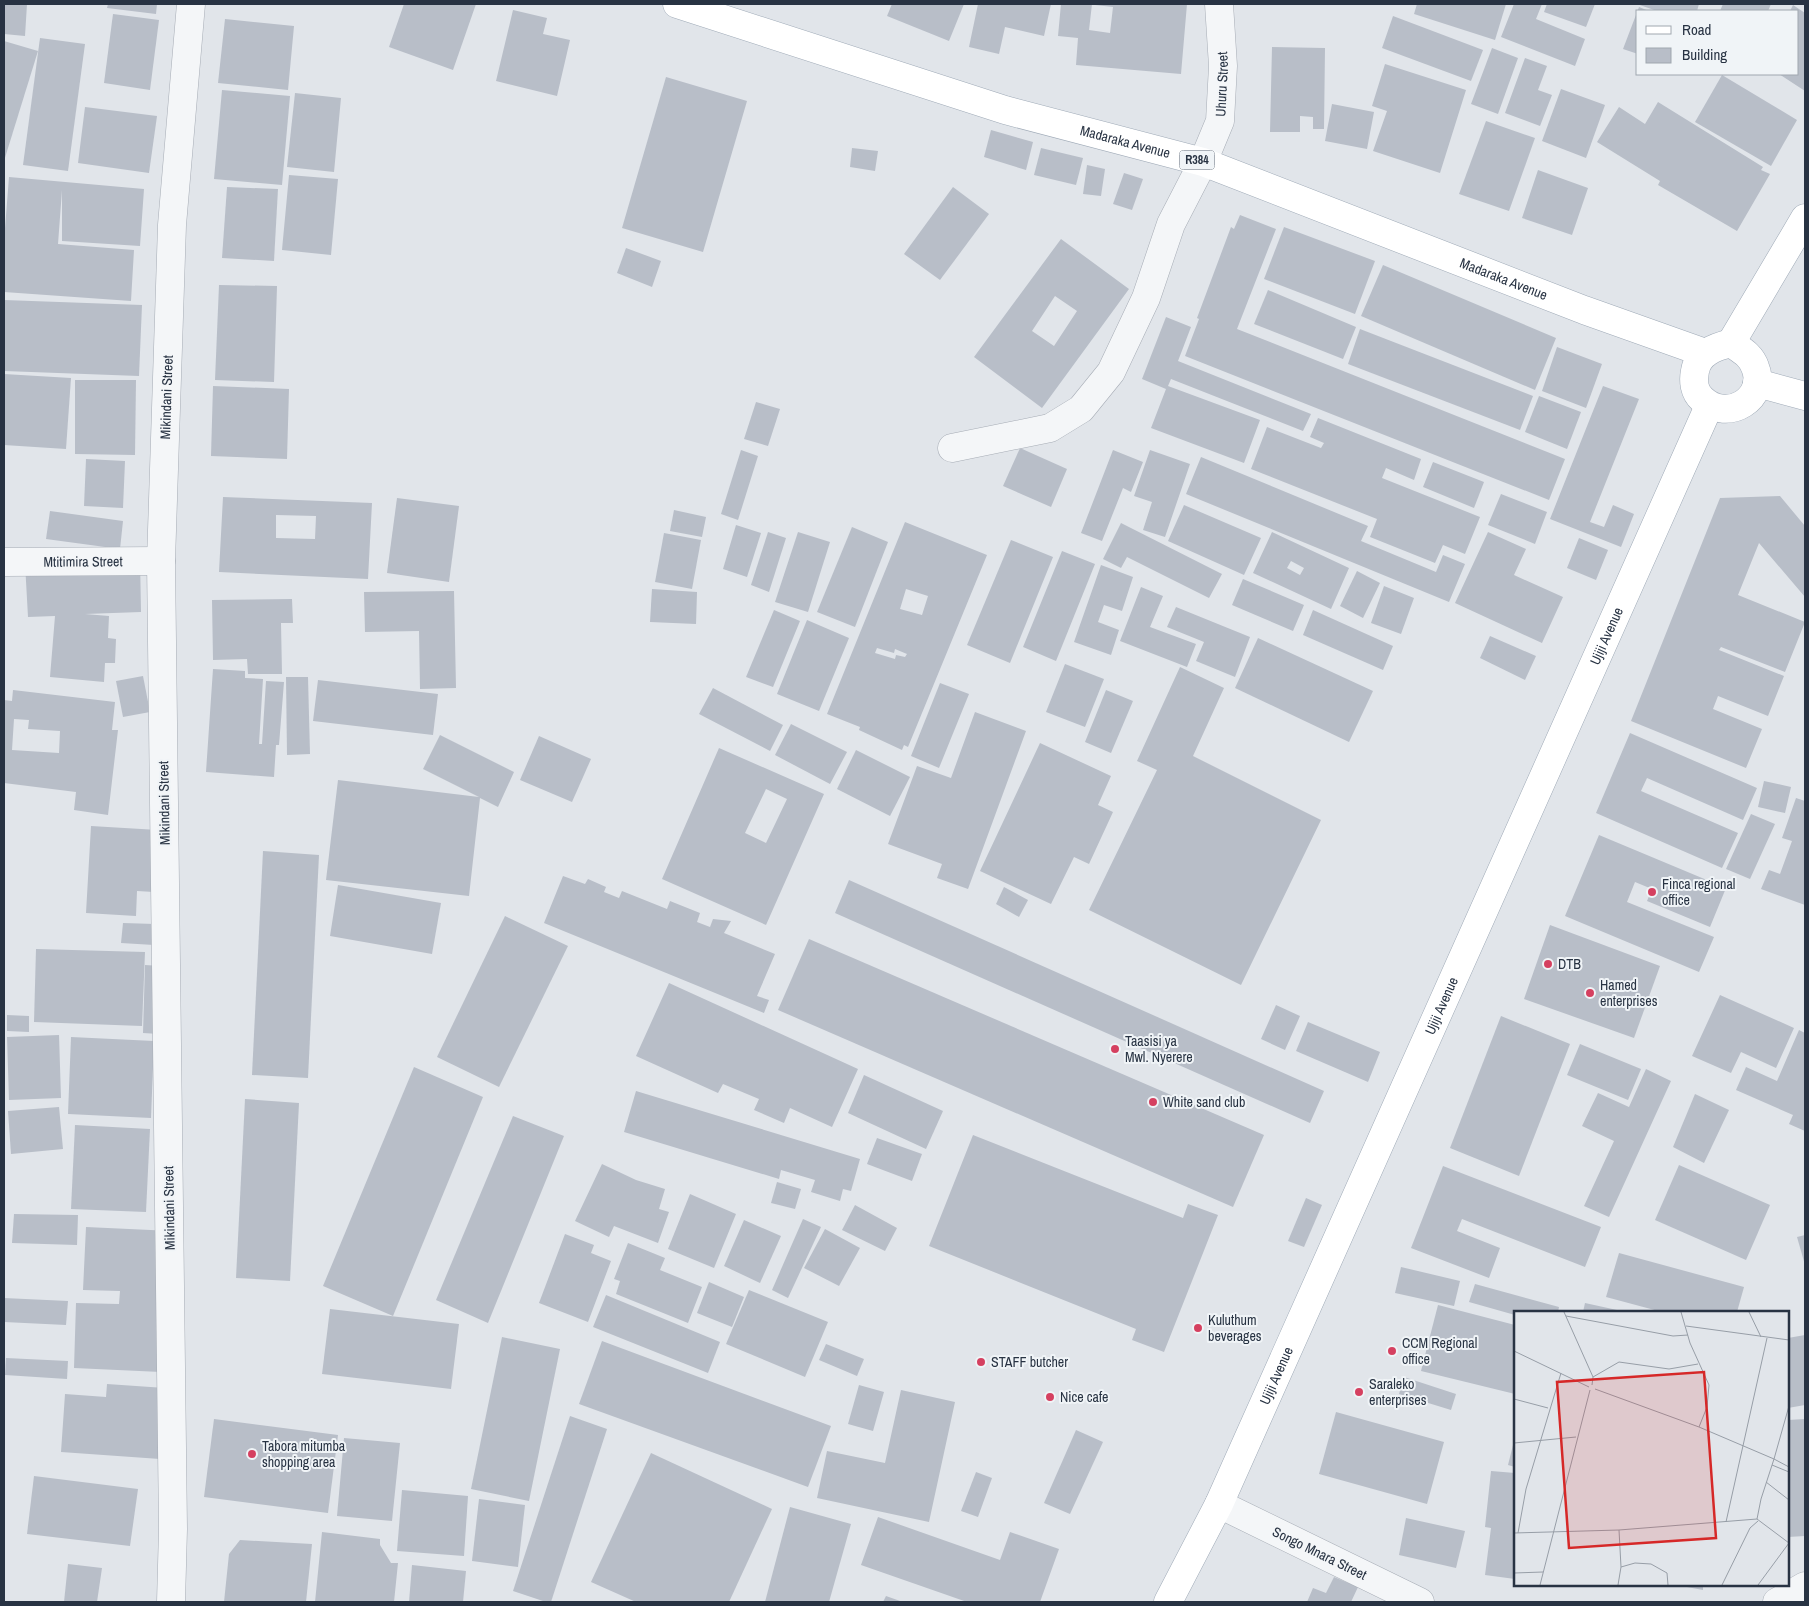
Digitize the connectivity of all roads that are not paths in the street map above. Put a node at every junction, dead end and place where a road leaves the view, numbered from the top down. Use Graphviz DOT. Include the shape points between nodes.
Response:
graph roads {
  1 [pos="191,4"];
  2 [pos="677,4"];
  3 [pos="1219,4"];
  4 [pos="1204,162"];
  5 [pos="1805,218"];
  6 [pos="1731,343"];
  7 [pos="1705,353"];
  8 [pos="1757,383"];
  9 [pos="1805,396"];
  10 [pos="1709,406"];
  11 [pos="952,448"];
  12 [pos="162,561"];
  13 [pos="4,562"];
  14 [pos="1219,1504"];
  15 [pos="1805,1586"];
  16 [pos="170,1602"];
  17 [pos="1168,1602"];
  18 [pos="1420,1602"];
  19 [pos="1777,1602"];
  1 -- 12 [label="street, Mikindani Street" via="172,225"];
  2 -- 4 [label="main road, Madaraka Avenue / R384" via="1005,110"];
  3 -- 4 [label="street, Uhuru Street" via="1223,66 1220,121"];
  4 -- 7 [label="main road, Madaraka Avenue / R384" via="1574,306"];
  4 -- 11 [label="street, Uhuru Street" via="1171,224 1146,298 1110,372 1081,409 1050,428"];
  5 -- 6 [label="main road"];
  6 -- 7 [label="main road"];
  6 -- 8 [label="main road" via="1748,354 1756,368"];
  7 -- 10 [label="main road" via="1696,365 1693,380 1698,395"];
  8 -- 9 [label="main road"];
  8 -- 10 [label="main road" via="1751,397 1739,407 1724,410"];
  10 -- 14 [label="main road, Ujiji Avenue"];
  12 -- 13 [label="street, Mtitimira Street"];
  12 -- 16 [label="street, Mikindani Street" via="172,1499"];
  14 -- 17 [label="main road, Ujiji Avenue"];
  14 -- 18 [label="street, Songo Mnara Street"];
  15 -- 19 [label="street"];
}
